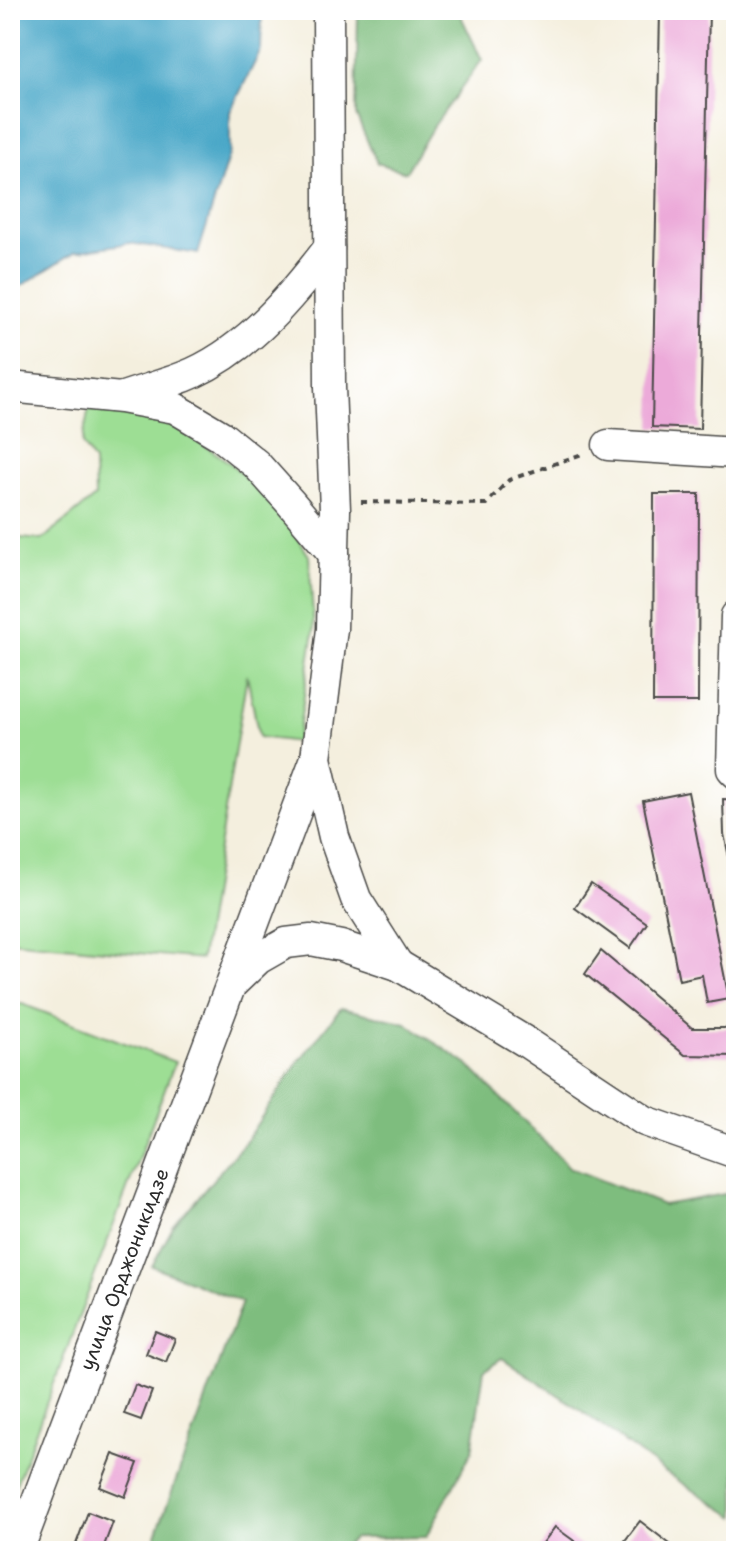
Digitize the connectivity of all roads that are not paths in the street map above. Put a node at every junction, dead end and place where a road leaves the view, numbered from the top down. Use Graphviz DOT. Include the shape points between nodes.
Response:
graph roads {
  1 [pos="328,10"];
  2 [pos="329,248"];
  3 [pos="10,387"];
  4 [pos="121,398"];
  5 [pos="608,445"];
  6 [pos="736,453"];
  7 [pos="334,554"];
  8 [pos="736,616"];
  9 [pos="735,683"];
  10 [pos="316,758"];
  11 [pos="734,771"];
  12 [pos="398,965"];
  13 [pos="231,986"];
  14 [pos="736,1153"];
  15 [pos="18,1551"];
  1 -- 2 [label="street"];
  2 -- 4 [label="street" via="259,328 223,357"];
  2 -- 7 [label="street"];
  3 -- 4 [label="street"];
  4 -- 7 [label="street" via="175,408 220,435 256,464"];
  5 -- 6 [label="street"];
  7 -- 10 [label="street" via="332,629"];
  8 -- 9 [label="street"];
  9 -- 11 [label="street"];
  10 -- 12 [label="street" via="334,837 356,899"];
  10 -- 13 [label="street, улица Орджоникидзе"];
  12 -- 13 [label="street" via="311,940 286,943 258,959"];
  12 -- 14 [label="street" via="645,1121"];
  13 -- 15 [label="street, улица Орджоникидзе"];
}
